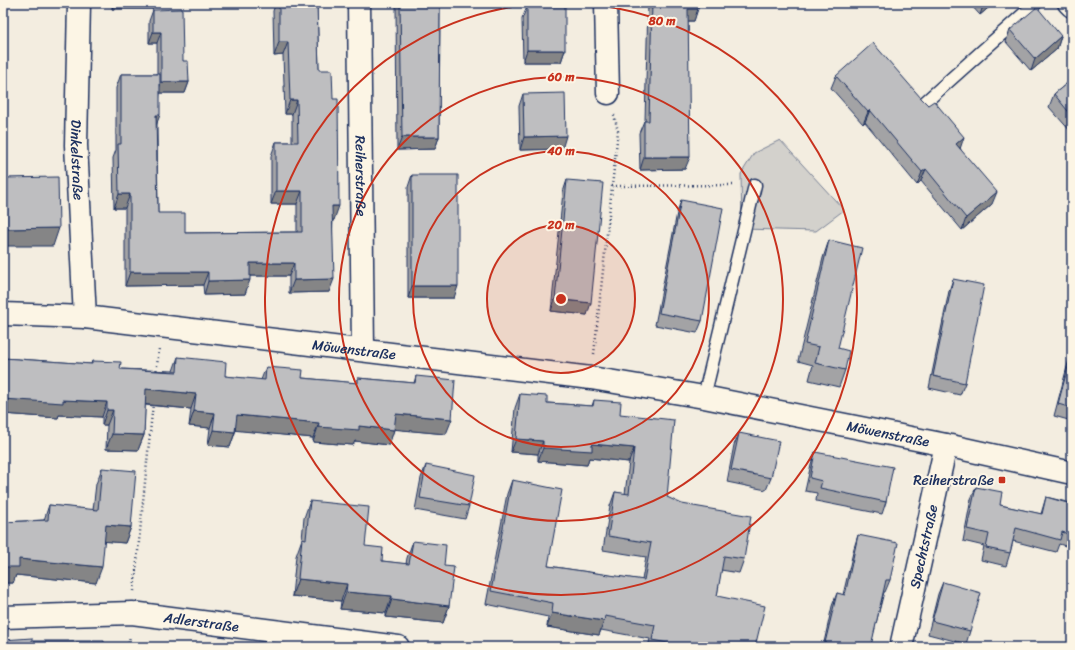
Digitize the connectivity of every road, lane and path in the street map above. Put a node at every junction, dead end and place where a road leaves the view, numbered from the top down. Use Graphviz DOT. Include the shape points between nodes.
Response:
graph roads {
  1 [pos="79,3"];
  2 [pos="359,3"];
  3 [pos="606,3"];
  4 [pos="1036,3"];
  5 [pos="1069,3"];
  6 [pos="1072,6"];
  7 [pos="608,93"];
  8 [pos="922,105"];
  9 [pos="755,184"];
  10 [pos="612,186"];
  11 [pos="3,314"];
  12 [pos="86,317"];
  13 [pos="161,327"];
  14 [pos="363,349"];
  15 [pos="591,378"];
  16 [pos="156,382"];
  17 [pos="704,397"];
  18 [pos="154,398"];
  19 [pos="946,445"];
  20 [pos="1072,473"];
  21 [pos="132,613"];
  22 [pos="3,617"];
  23 [pos="128,647"];
  24 [pos="398,647"];
  25 [pos="901,647"];
  1 -- 12 [label="street, Dinkelstraße" via="76,145"];
  2 -- 14 [label="street, Reiherstraße"];
  3 -- 7 [label="street"];
  4 -- 8 [label="lane"];
  5 -- 6 [label="street"];
  7 -- 10 [label="path" via="618,131"];
  9 -- 10 [label="path"];
  9 -- 17 [label="lane"];
  10 -- 15 [label="path"];
  11 -- 12 [label="street, Möwenstraße"];
  12 -- 13 [label="street, Möwenstraße"];
  13 -- 14 [label="street, Möwenstraße"];
  13 -- 16 [label="path"];
  14 -- 15 [label="street, Möwenstraße"];
  15 -- 17 [label="street, Möwenstraße"];
  17 -- 19 [label="street, Möwenstraße"];
  18 -- 21 [label="path"];
  19 -- 20 [label="street, Möwenstraße"];
  19 -- 25 [label="street, Spechtstraße"];
  21 -- 22 [label="street, Adlerstraße"];
  21 -- 23 [label="path"];
  21 -- 24 [label="street, Adlerstraße"];
}
